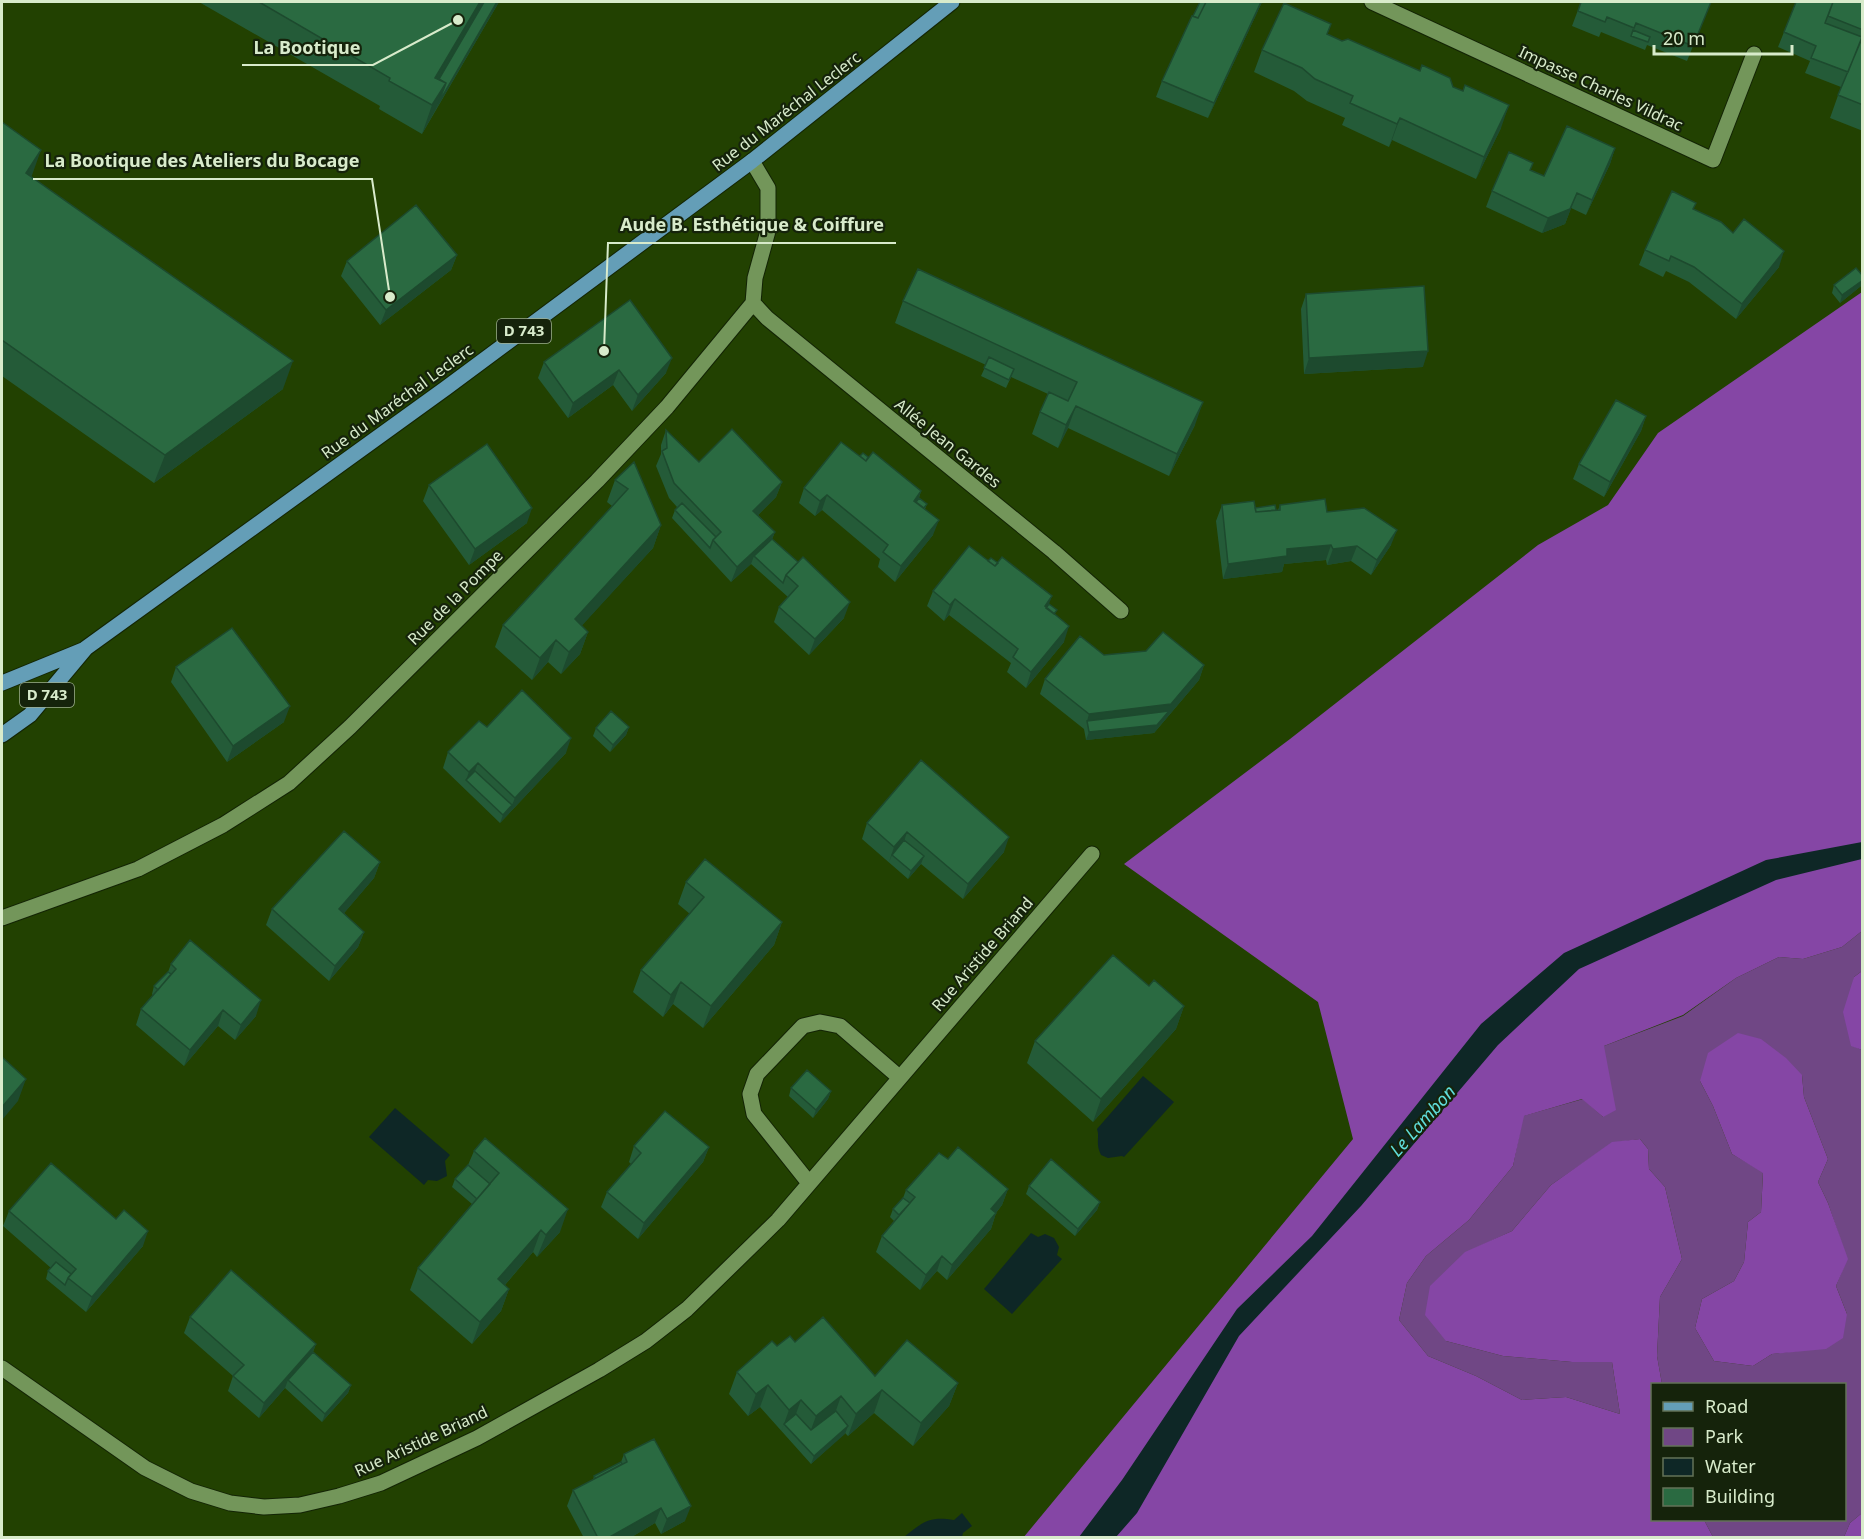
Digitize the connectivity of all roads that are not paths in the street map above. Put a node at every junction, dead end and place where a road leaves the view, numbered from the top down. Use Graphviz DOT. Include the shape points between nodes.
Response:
graph roads {
  1 [pos="952,2"];
  2 [pos="1372,2"];
  3 [pos="1754,54"];
  4 [pos="752,161"];
  5 [pos="753,303"];
  6 [pos="1121,611"];
  7 [pos="86,648"];
  8 [pos="2,683"];
  9 [pos="2,735"];
  10 [pos="1092,854"];
  11 [pos="2,918"];
  12 [pos="899,1077"];
  13 [pos="809,1183"];
  14 [pos="2,1368"];
  1 -- 4 [label="main road, Rue du Maréchal Leclerc / D 743"];
  2 -- 3 [label="street, Impasse Charles Vildrac" via="1713,160"];
  4 -- 5 [label="street" via="768,188 768,231 755,278"];
  4 -- 7 [label="main road, Rue du Maréchal Leclerc / D 743"];
  5 -- 6 [label="street, Allée Jean Gardes"];
  5 -- 11 [label="street, Rue de la Pompe" via="667,407 597,482 289,783 223,825 138,869"];
  7 -- 8 [label="main road, Rue du Maréchal Leclerc / D 743"];
  7 -- 9 [label="main road, Rue du Maréchal Leclerc / D 743" via="30,715"];
  10 -- 12 [label="street, Rue Aristide Briand"];
  12 -- 13 [label="street, Rue Aristide Briand"];
  12 -- 13 [label="street" via="840,1026 820,1022 803,1026 757,1074 750,1094 754,1114"];
  13 -- 14 [label="street, Rue Aristide Briand" via="778,1220 696,1301 646,1341 477,1438 381,1483 300,1505 264,1507 230,1503 190,1491 145,1468"];
}
